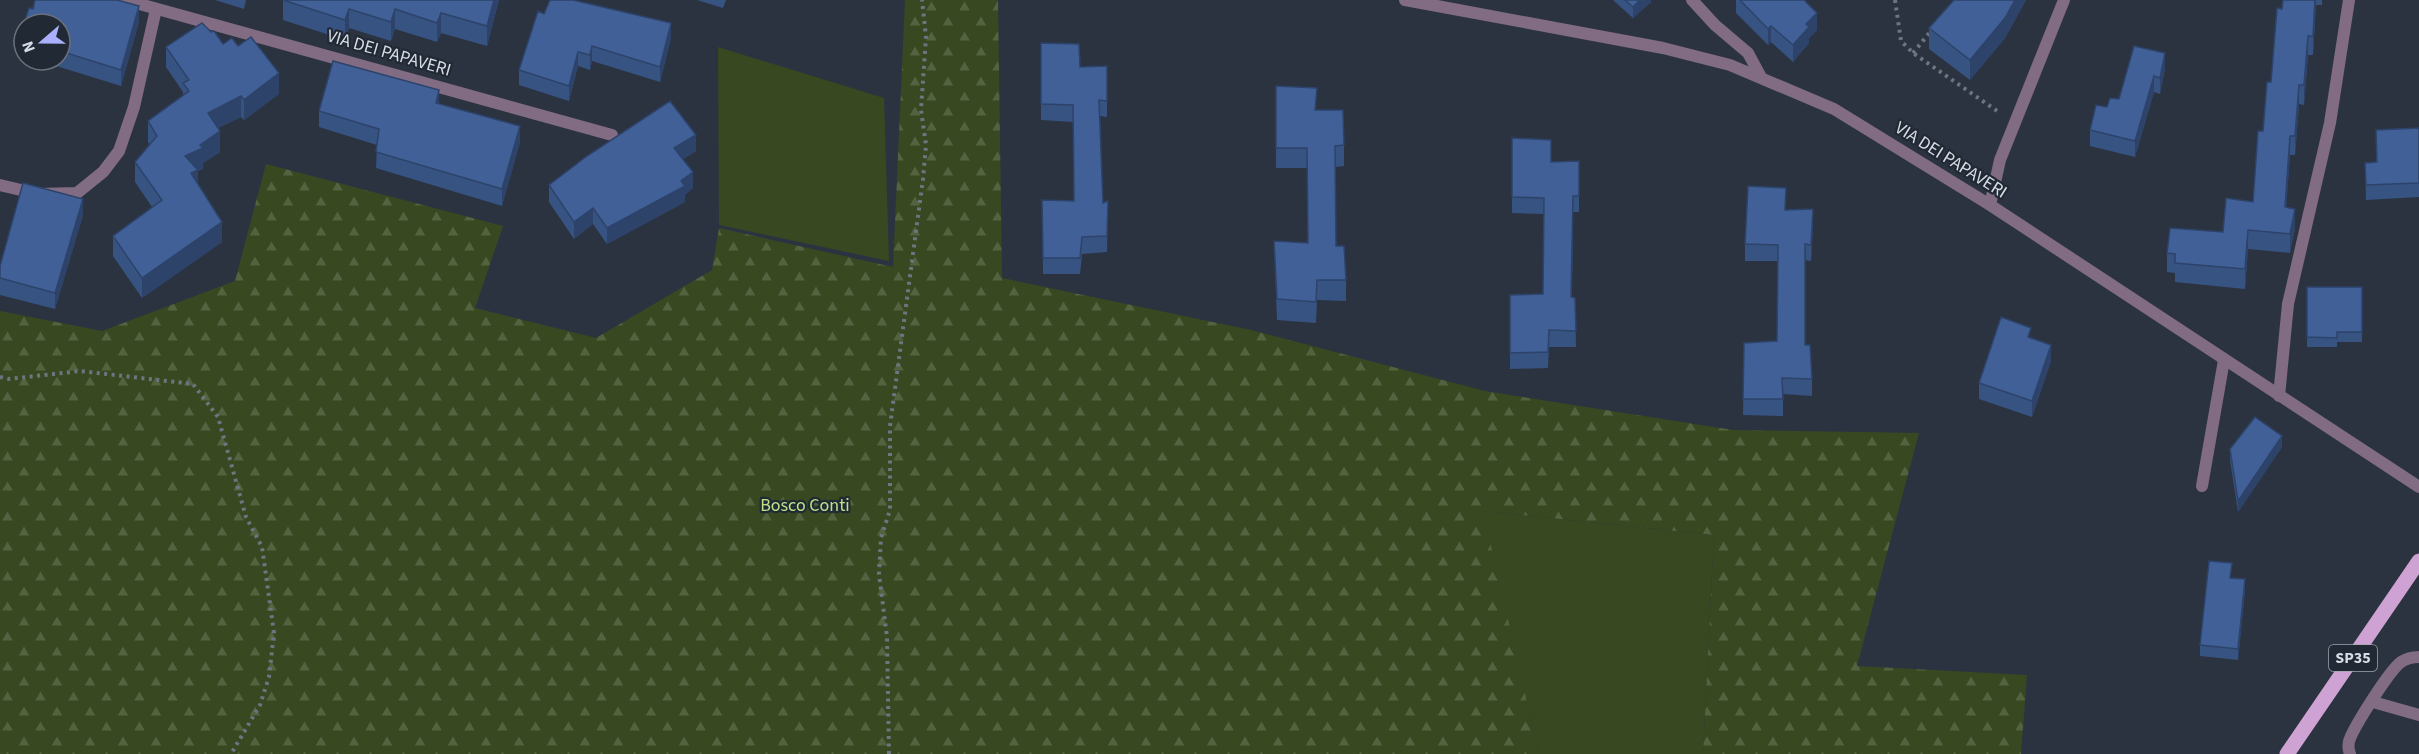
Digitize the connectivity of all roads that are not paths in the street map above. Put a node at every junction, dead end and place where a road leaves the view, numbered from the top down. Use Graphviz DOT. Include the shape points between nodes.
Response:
graph roads {
  1 [pos="125,0"];
  2 [pos="1405,0"];
  3 [pos="1692,0"];
  4 [pos="2064,0"];
  5 [pos="2349,0"];
  6 [pos="156,9"];
  7 [pos="1761,77"];
  8 [pos="612,135"];
  9 [pos="0,185"];
  10 [pos="1990,206"];
  11 [pos="2224,360"];
  12 [pos="2279,396"];
  13 [pos="2202,486"];
  14 [pos="2419,488"];
  15 [pos="2419,561"];
  16 [pos="2419,657"];
  17 [pos="2373,702"];
  18 [pos="2419,715"];
  19 [pos="2287,754"];
  20 [pos="2350,754"];
  1 -- 6 [label="street, VIA DEI PAPAVERI"];
  2 -- 7 [label="street, VIA DEI PAPAVERI" via="1663,48"];
  3 -- 7 [label="street" via="1748,53"];
  4 -- 10 [label="street" via="2000,160"];
  5 -- 12 [label="street" via="2330,123 2288,304"];
  6 -- 8 [label="street, VIA DEI PAPAVERI"];
  6 -- 9 [label="street" via="134,107 119,151 103,172 77,193 38,194"];
  7 -- 10 [label="street, VIA DEI PAPAVERI" via="1834,110"];
  10 -- 11 [label="street, VIA DEI PAPAVERI"];
  11 -- 12 [label="street, VIA DEI PAPAVERI"];
  11 -- 13 [label="street"];
  12 -- 14 [label="street, VIA DEI PAPAVERI"];
  15 -- 19 [label="main road, SP35"];
  16 -- 17 [label="street" via="2400,663"];
  17 -- 18 [label="street"];
  17 -- 20 [label="street" via="2349,738"];
}
